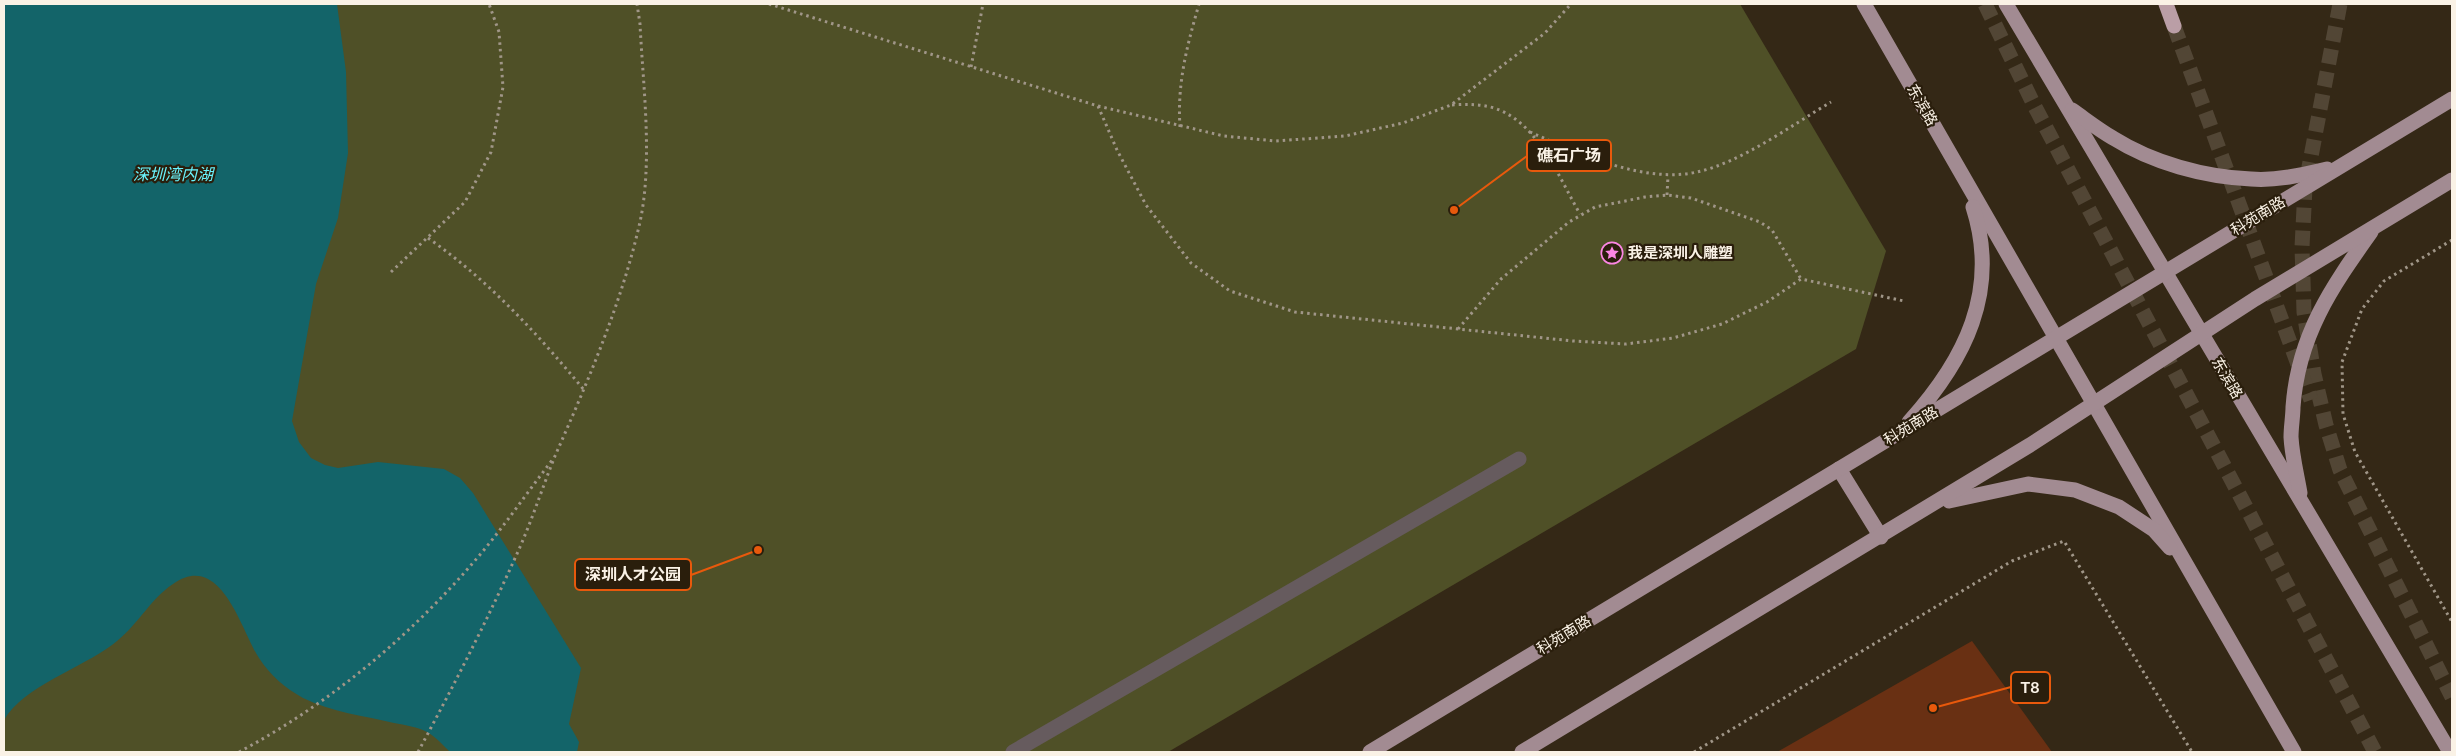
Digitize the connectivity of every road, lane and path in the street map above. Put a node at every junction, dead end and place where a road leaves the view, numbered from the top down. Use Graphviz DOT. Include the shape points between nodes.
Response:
graph roads {
  1 [pos="489,4"];
  2 [pos="637,4"];
  3 [pos="769,4"];
  4 [pos="984,4"];
  5 [pos="1199,4"];
  6 [pos="1571,4"];
  7 [pos="1864,4"];
  8 [pos="2006,4"];
  9 [pos="2166,4"];
  10 [pos="2174,26"];
  11 [pos="972,67"];
  12 [pos="2452,99"];
  13 [pos="1831,102"];
  14 [pos="1451,105"];
  15 [pos="1098,106"];
  16 [pos="2066,106"];
  17 [pos="1180,127"];
  18 [pos="1530,132"];
  19 [pos="2340,166"];
  20 [pos="1668,176"];
  21 [pos="1965,179"];
  22 [pos="2452,180"];
  23 [pos="1667,195"];
  24 [pos="1580,214"];
  25 [pos="2375,226"];
  26 [pos="428,238"];
  27 [pos="2452,240"];
  28 [pos="391,272"];
  29 [pos="2164,272"];
  30 [pos="1801,279"];
  31 [pos="1904,301"];
  32 [pos="1458,329"];
  33 [pos="2201,334"];
  34 [pos="2056,338"];
  35 [pos="584,390"];
  36 [pos="2092,404"];
  37 [pos="1897,434"];
  38 [pos="556,454"];
  39 [pos="1519,458"];
  40 [pos="1839,469"];
  41 [pos="2302,502"];
  42 [pos="1933,505"];
  43 [pos="1881,537"];
  44 [pos="2188,568"];
  45 [pos="2452,622"];
  46 [pos="239,752"];
  47 [pos="418,752"];
  48 [pos="1013,752"];
  49 [pos="1370,752"];
  50 [pos="1522,752"];
  51 [pos="1694,752"];
  52 [pos="2192,752"];
  53 [pos="2294,752"];
  54 [pos="2450,752"];
  1 -- 26 [label="path" via="499,32 503,87 491,152 465,202"];
  2 -- 35 [label="path" via="646,159 640,221 621,288"];
  3 -- 11 [label="path"];
  4 -- 11 [label="path"];
  5 -- 17 [label="path" via="1181,74 1178,99"];
  6 -- 14 [label="path" via="1545,33"];
  7 -- 21 [label="main road, 东滨路"];
  8 -- 16 [label="main road, 东滨路"];
  9 -- 10 [label="highway"];
  11 -- 15 [label="path"];
  12 -- 19 [label="main road, 科苑南路"];
  13 -- 20 [label="path" via="1724,163 1697,172"];
  14 -- 17 [label="path" via="1404,122 1344,136 1276,140 1224,136"];
  14 -- 18 [label="path" via="1475,104 1496,109"];
  15 -- 17 [label="path"];
  15 -- 32 [label="path" via="1146,205 1191,263 1230,291 1295,312"];
  16 -- 19 [label="main road" via="2114,139 2166,163 2208,174 2252,180 2295,176"];
  16 -- 29 [label="main road, 东滨路"];
  18 -- 20 [label="path" via="1599,160"];
  18 -- 24 [label="path"];
  19 -- 29 [label="main road, 科苑南路"];
  20 -- 23 [label="path"];
  21 -- 34 [label="main road, 东滨路"];
  21 -- 37 [label="main road" via="1980,228 1984,272 1976,315 1953,364 1931,397"];
  22 -- 25 [label="main road"];
  23 -- 24 [label="path" via="1596,207"];
  23 -- 30 [label="path" via="1691,198 1760,222 1772,230"];
  24 -- 32 [label="path" via="1500,280"];
  25 -- 33 [label="main road"];
  25 -- 41 [label="main road" via="2340,275 2315,319 2302,353 2295,385 2291,436"];
  26 -- 28 [label="path"];
  26 -- 35 [label="path" via="455,258 538,334"];
  27 -- 45 [label="path" via="2384,281 2362,309 2342,362 2343,414 2355,452"];
  29 -- 33 [label="main road, 东滨路"];
  29 -- 34 [label="main road, 科苑南路"];
  30 -- 31 [label="path"];
  30 -- 32 [label="path" via="1767,302 1722,324 1673,338 1626,344"];
  33 -- 36 [label="main road"];
  33 -- 41 [label="main road, 东滨路"];
  34 -- 36 [label="main road, 东滨路"];
  34 -- 37 [label="main road, 科苑南路"];
  35 -- 38 [label="path"];
  36 -- 42 [label="main road"];
  36 -- 44 [label="main road, 东滨路"];
  37 -- 40 [label="main road, 科苑南路"];
  38 -- 46 [label="path" via="454,584 389,649 352,679"];
  38 -- 47 [label="path" via="521,544 486,621"];
  39 -- 48 [label="lane"];
  40 -- 43 [label="main road"];
  40 -- 49 [label="main road, 科苑南路"];
  41 -- 54 [label="main road, 东滨路"];
  42 -- 43 [label="main road"];
  42 -- 44 [label="main road" via="2028,484 2075,490 2119,507 2154,530"];
  43 -- 50 [label="main road"];
  44 -- 53 [label="main road, 东滨路"];
  51 -- 52 [label="path" via="2012,561 2064,541"];
}
